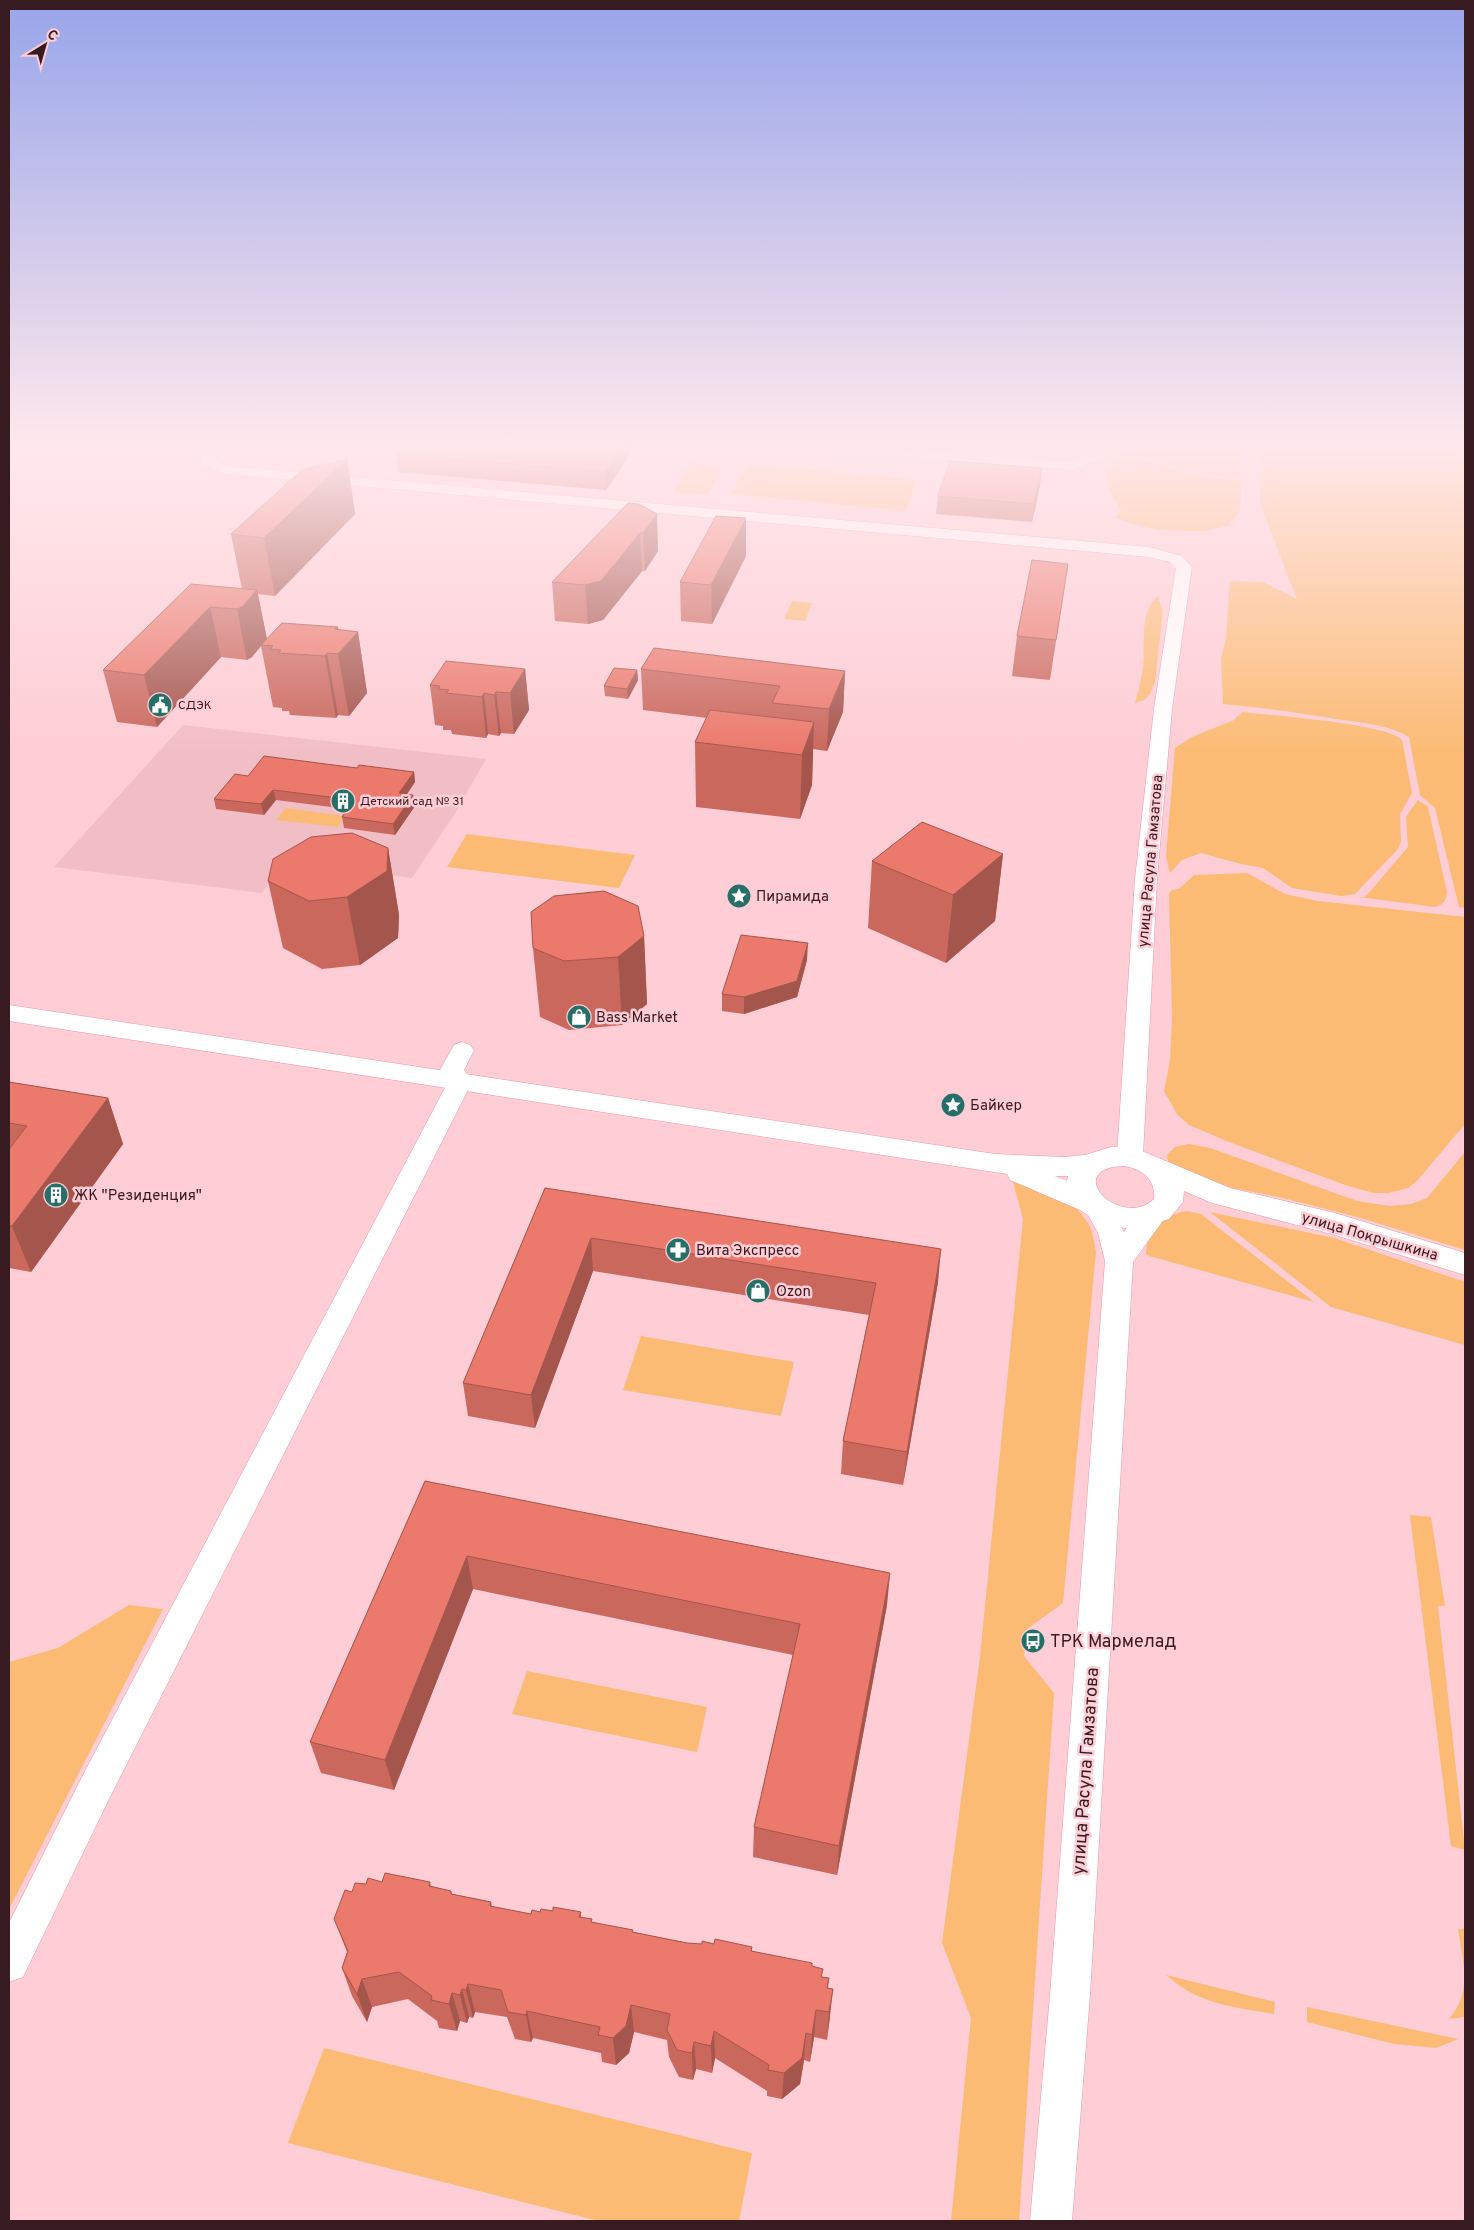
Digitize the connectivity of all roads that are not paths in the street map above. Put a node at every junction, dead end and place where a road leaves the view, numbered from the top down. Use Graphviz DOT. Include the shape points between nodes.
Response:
graph roads {
  1 [pos="1081,546"];
  2 [pos="9,1013"];
  3 [pos="462,1050"];
  4 [pos="460,1082"];
  5 [pos="1130,1156"];
  6 [pos="996,1164"];
  7 [pos="1090,1164"];
  8 [pos="1159,1170"];
  9 [pos="1095,1206"];
  10 [pos="1273,1210"];
  11 [pos="1158,1212"];
  12 [pos="1119,1261"];
  13 [pos="1465,1264"];
  14 [pos="9,1963"];
  15 [pos="1052,2221"];
  1 -- 5 [label="street, улица Расула Гамзатова" via="1148,552 1176,559 1184,567 1163,710 1146,879"];
  2 -- 4 [label="main road"];
  3 -- 4 [label="street" via="452,1070"];
  4 -- 6 [label="main road"];
  4 -- 14 [label="street" via="96,1787"];
  5 -- 7 [label="main road" via="1115,1156"];
  5 -- 8 [label="main road"];
  6 -- 7 [label="main road" via="1064,1167"];
  6 -- 9 [label="main road"];
  7 -- 9 [label="main road" via="1083,1172 1081,1183 1084,1193"];
  8 -- 10 [label="main road, улица Покрышкина" via="1222,1196"];
  8 -- 11 [label="main road" via="1171,1191 1169,1201"];
  9 -- 11 [label="main road" via="1126,1218 1141,1218"];
  9 -- 12 [label="street, улица Расула Гамзатова" via="1111,1233"];
  10 -- 11 [label="main road, улица Покрышкина" via="1187,1204"];
  10 -- 13 [label="main road, улица Покрышкина" via="1335,1224"];
  11 -- 12 [label="street, улица Расула Гамзатова" via="1136,1235"];
  12 -- 15 [label="street, улица Расула Гамзатова"];
}
